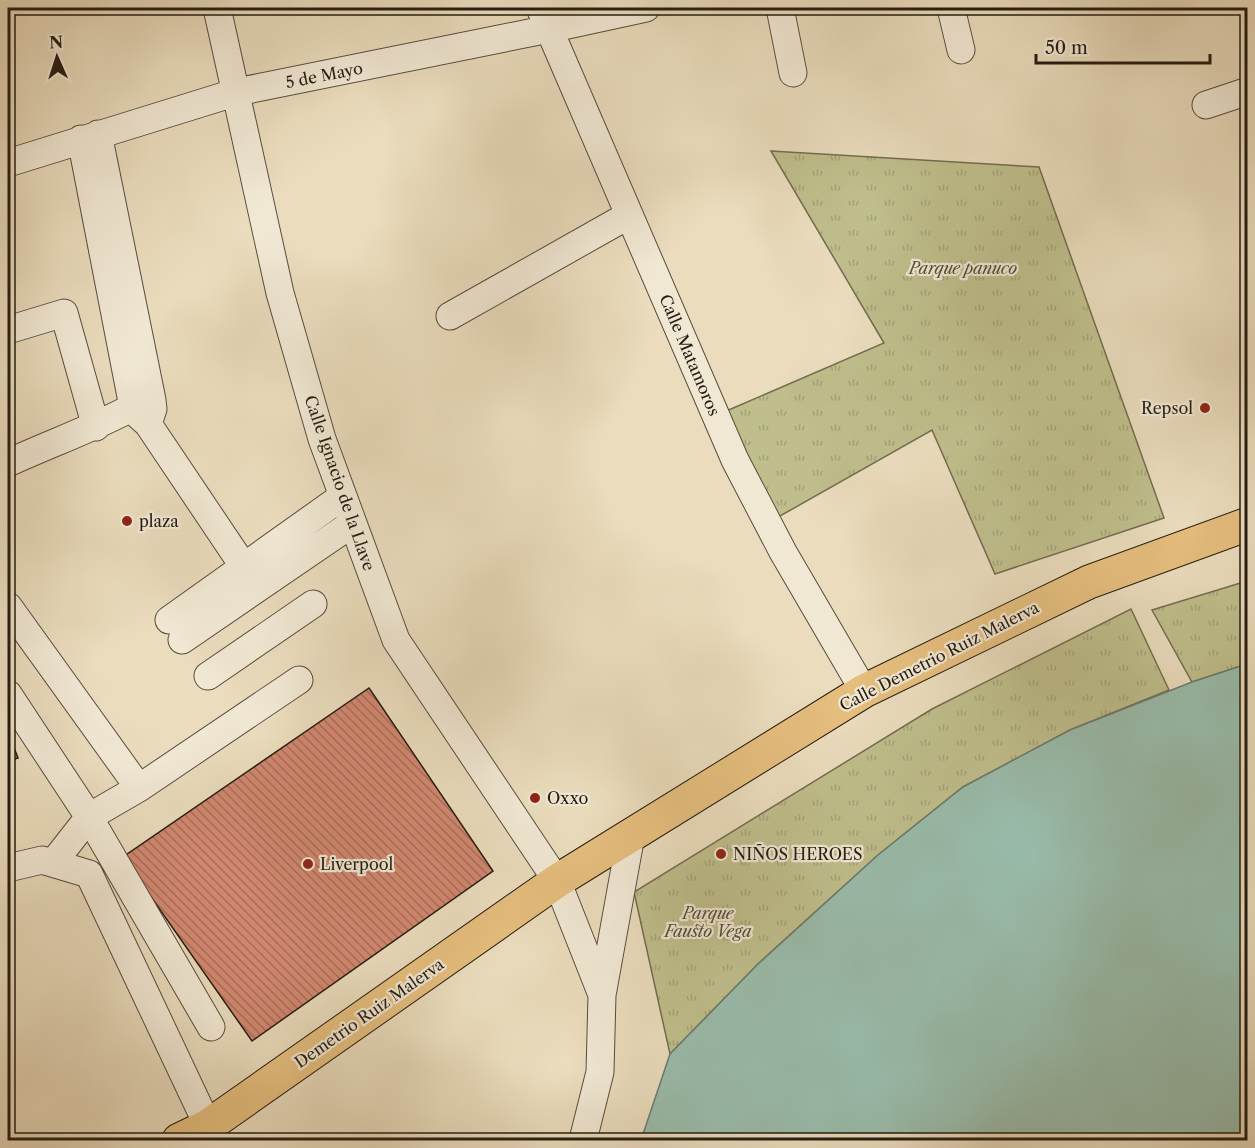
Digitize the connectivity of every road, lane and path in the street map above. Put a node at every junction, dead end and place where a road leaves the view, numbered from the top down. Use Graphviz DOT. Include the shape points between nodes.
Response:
graph roads {
  1 [pos="217,8"];
  2 [pos="646,8"];
  3 [pos="780,8"];
  4 [pos="951,8"];
  5 [pos="544,19"];
  6 [pos="961,50"];
  7 [pos="793,73"];
  8 [pos="1248,91"];
  9 [pos="237,92"];
  10 [pos="1206,105"];
  11 [pos="90,136"];
  12 [pos="8,163"];
  13 [pos="629,215"];
  14 [pos="450,316"];
  15 [pos="8,330"];
  16 [pos="140,415"];
  17 [pos="96,426"];
  18 [pos="8,463"];
  19 [pos="343,496"];
  20 [pos="353,523"];
  21 [pos="1248,524"];
  22 [pos="244,567"];
  23 [pos="313,604"];
  24 [pos="8,606"];
  25 [pos="208,676"];
  26 [pos="299,680"];
  27 [pos="864,691"];
  28 [pos="8,694"];
  29 [pos="139,788"];
  30 [pos="89,817"];
  31 [pos="631,834"];
  32 [pos="53,863"];
  33 [pos="8,868"];
  34 [pos="557,881"];
  35 [pos="150,922"];
  36 [pos="120,939"];
  37 [pos="602,995"];
  38 [pos="212,1027"];
  39 [pos="198,1136"];
  40 [pos="583,1140"];
  1 -- 9 [label="street, Calle Ignacio de la Llave"];
  2 -- 5 [label="street, 5 de Mayo"];
  3 -- 7 [label="street"];
  4 -- 6 [label="street"];
  5 -- 9 [label="street, 5 de Mayo"];
  5 -- 13 [label="street, Calle Matamoros"];
  8 -- 10 [label="street"];
  9 -- 11 [label="street, 5 de Mayo"];
  9 -- 19 [label="street, Calle Ignacio de la Llave" via="280,293 322,439"];
  11 -- 12 [label="street, 5 de Mayo"];
  11 -- 16 [label="street" via="152,400 153,409"];
  13 -- 14 [label="street"];
  13 -- 27 [label="street, Calle Matamoros" via="735,460"];
  15 -- 17 [label="street" via="64,314"];
  16 -- 17 [label="street"];
  16 -- 22 [label="street"];
  17 -- 18 [label="street"];
  19 -- 20 [label="street, Calle Ignacio de la Llave"];
  19 -- 22 [label="street"];
  20 -- 22 [label="street" via="176,630"];
  20 -- 34 [label="street, Calle Ignacio de la Llave" via="396,640"];
  21 -- 27 [label="main road, Calle Demetrio Ruiz Malerva" via="1089,582"];
  23 -- 25 [label="street"];
  24 -- 29 [label="street"];
  26 -- 29 [label="street"];
  27 -- 31 [label="main road, Calle Demetrio Ruiz Malerva"];
  28 -- 30 [label="street"];
  29 -- 30 [label="street"];
  30 -- 32 [label="street"];
  30 -- 35 [label="street"];
  31 -- 34 [label="main road, Calle Demetrio Ruiz Malerva"];
  31 -- 37 [label="street"];
  32 -- 33 [label="street" via="42,860"];
  32 -- 36 [label="street" via="88,874"];
  34 -- 37 [label="street, Calle Ignacio de la Llave"];
  34 -- 39 [label="main road, Demetrio Ruiz Malerva"];
  35 -- 36 [label="street"];
  35 -- 38 [label="street"];
  36 -- 39 [label="street"];
  37 -- 40 [label="street" via="600,1072"];
}
